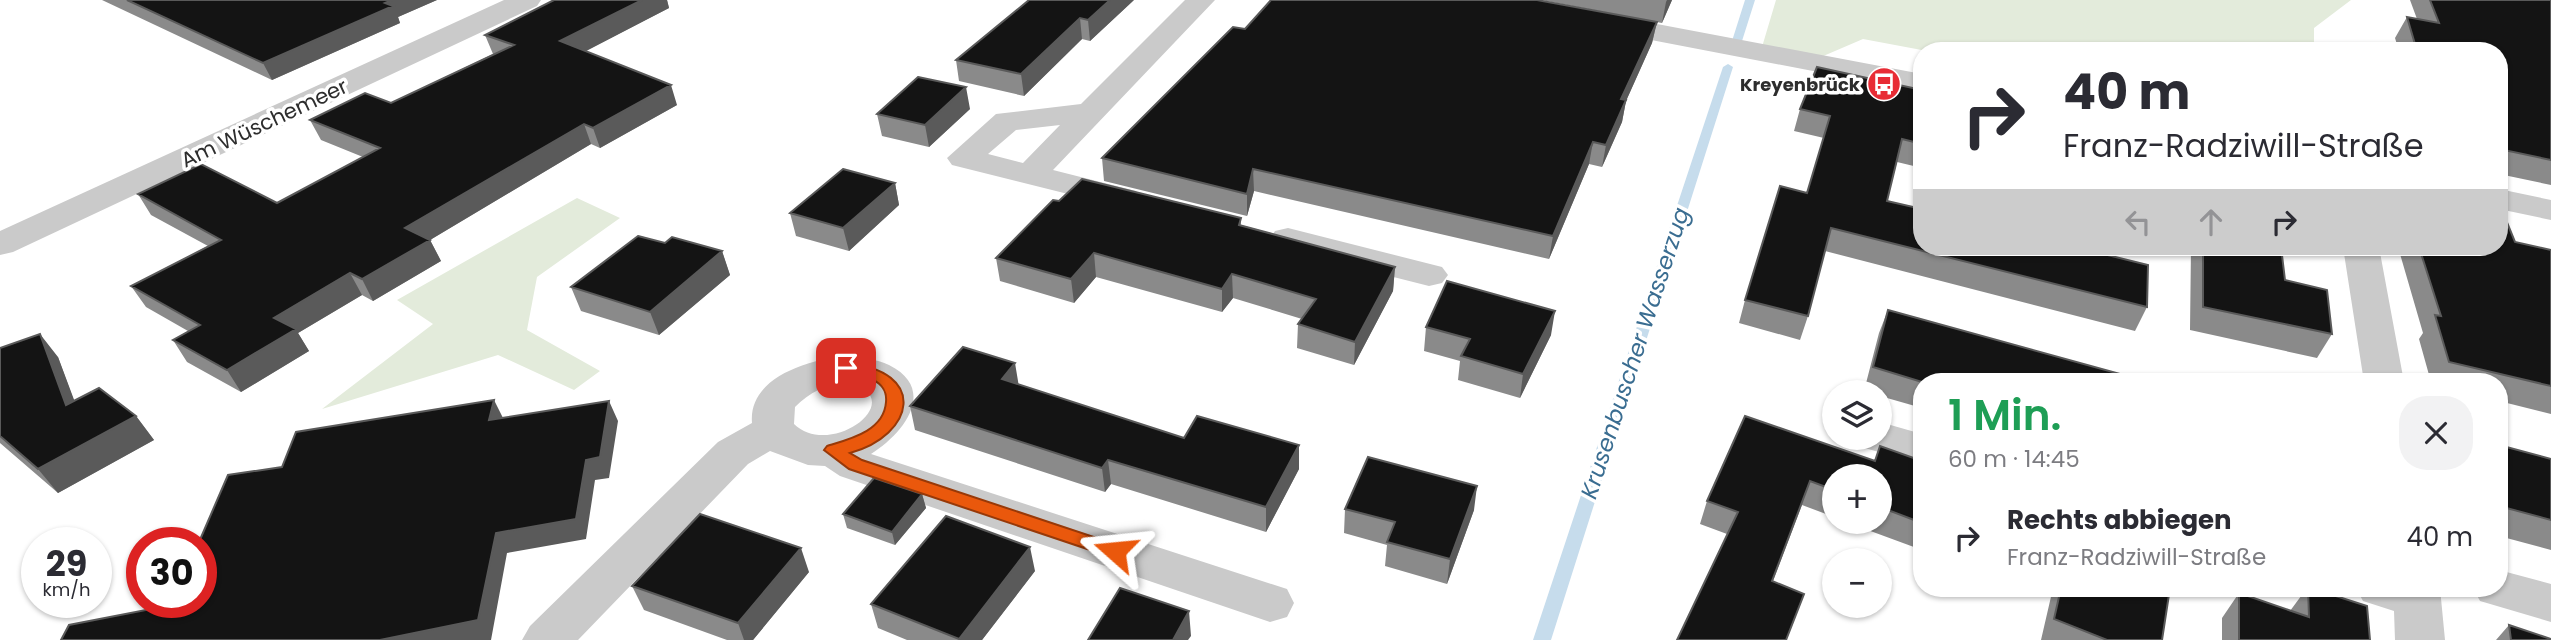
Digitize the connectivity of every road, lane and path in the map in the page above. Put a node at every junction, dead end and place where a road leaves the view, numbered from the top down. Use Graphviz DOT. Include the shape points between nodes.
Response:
graph roads {
  1 [pos="527,0"];
  2 [pos="1201,0"];
  3 [pos="1576,17"];
  4 [pos="1913,81"];
  5 [pos="1091,113"];
  6 [pos="1031,175"];
  7 [pos="2508,201"];
  8 [pos="1150,205"];
  9 [pos="2551,210"];
  10 [pos="1256,231"];
  11 [pos="0,244"];
  12 [pos="2363,256"];
  13 [pos="1429,275"];
  14 [pos="2382,373"];
  15 [pos="774,430"];
  16 [pos="1892,441"];
  17 [pos="1913,447"];
  18 [pos="833,450"];
  19 [pos="2508,591"];
  20 [pos="1270,603"];
  21 [pos="2551,603"];
  22 [pos="547,640"];
  1 -- 11 [label="street, Am Wüschemeer"];
  2 -- 5 [label="street"];
  3 -- 4 [label="street"];
  5 -- 6 [label="street"];
  5 -- 6 [label="street" via="1007,121 964,158"];
  6 -- 8 [label="street"];
  7 -- 9 [label="street"];
  10 -- 13 [label="street"];
  12 -- 14 [label="street"];
  15 -- 18 [label="street" via="796,448"];
  15 -- 18 [label="street" via="772,416 778,402 807,378 846,368 881,376 892,387 895,399 885,425 853,446"];
  15 -- 22 [label="street" via="733,453"];
  16 -- 17 [label="street"];
  18 -- 20 [label="street" via="855,465"];
  19 -- 21 [label="street"];
}
